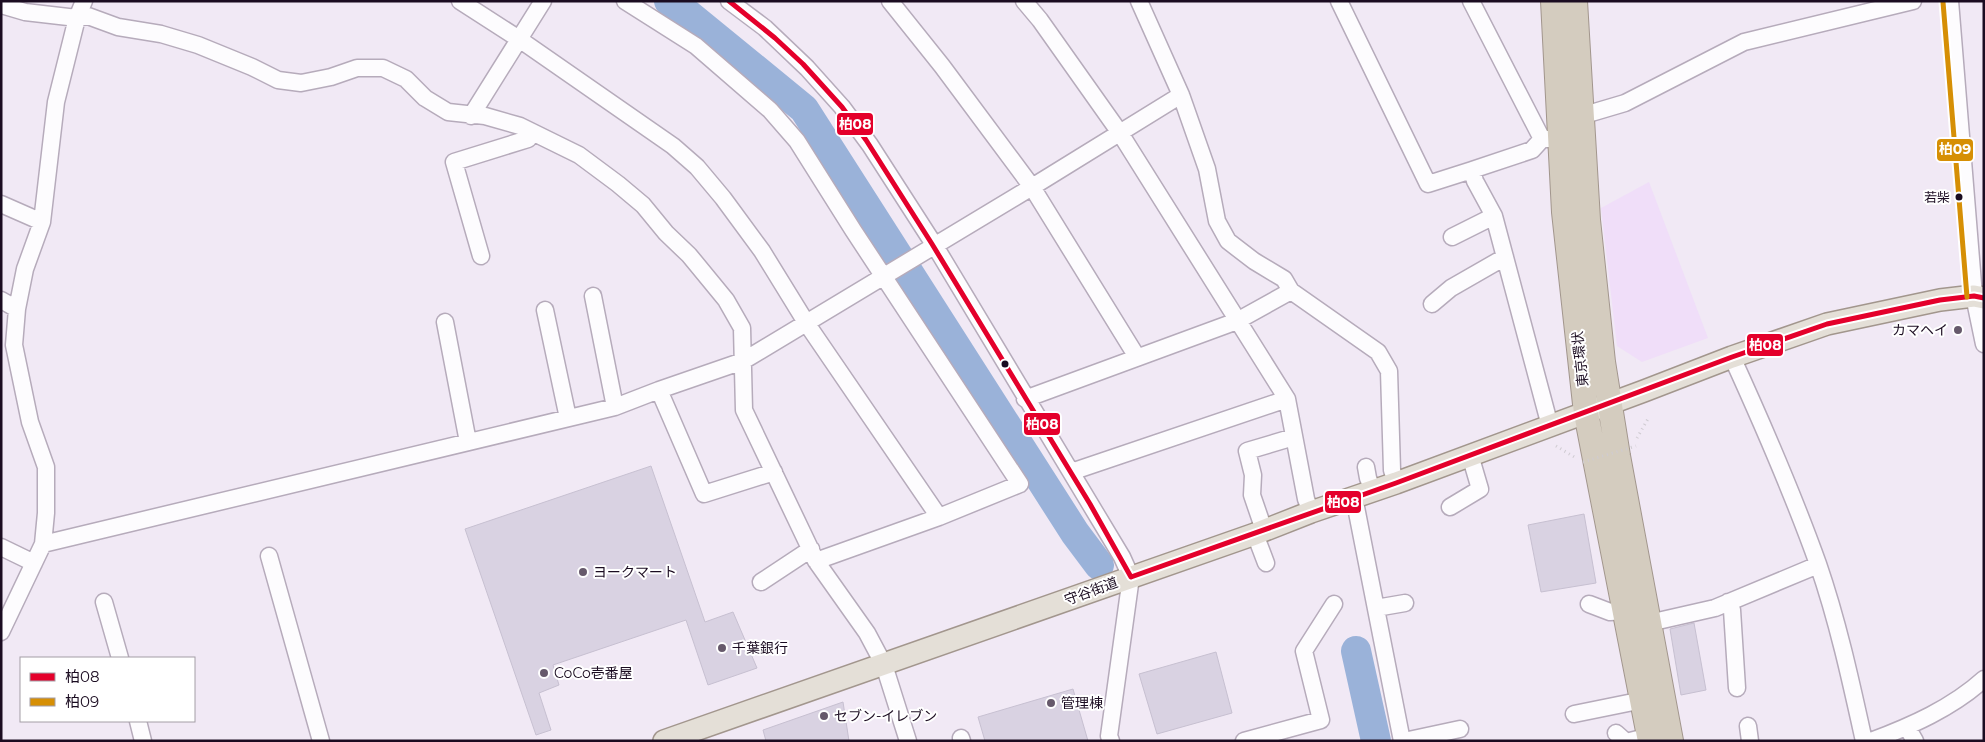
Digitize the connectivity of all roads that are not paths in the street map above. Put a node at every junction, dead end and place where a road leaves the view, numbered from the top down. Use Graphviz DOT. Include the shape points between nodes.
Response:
graph roads {
  1 [pos="84,1"];
  2 [pos="460,1"];
  3 [pos="543,1"];
  4 [pos="625,1"];
  5 [pos="729,1"];
  6 [pos="890,1"];
  7 [pos="1024,1"];
  8 [pos="1139,1"];
  9 [pos="1339,1"];
  10 [pos="1471,1"];
  11 [pos="1553,1"];
  12 [pos="1575,1"];
  13 [pos="1913,1"];
  14 [pos="1950,1"];
  15 [pos="1,5"];
  16 [pos="78,18"];
  17 [pos="519,39"];
  18 [pos="1181,94"];
  19 [pos="470,116"];
  20 [pos="1581,116"];
  21 [pos="530,132"];
  22 [pos="1120,133"];
  23 [pos="1551,139"];
  24 [pos="1472,170"];
  25 [pos="1032,187"];
  26 [pos="1,204"];
  27 [pos="1494,216"];
  28 [pos="42,222"];
  29 [pos="1452,237"];
  30 [pos="935,246"];
  31 [pos="481,256"];
  32 [pos="1505,257"];
  33 [pos="884,277"];
  34 [pos="1291,291"];
  35 [pos="1981,295"];
  36 [pos="593,296"];
  37 [pos="1,300"];
  38 [pos="1432,304"];
  39 [pos="16,309"];
  40 [pos="545,310"];
  41 [pos="1238,321"];
  42 [pos="445,322"];
  43 [pos="807,324"];
  44 [pos="1984,344"];
  45 [pos="1138,357"];
  46 [pos="1732,357"];
  47 [pos="743,361"];
  48 [pos="658,390"];
  49 [pos="1025,399"];
  50 [pos="1287,399"];
  51 [pos="1610,404"];
  52 [pos="615,407"];
  53 [pos="1586,413"];
  54 [pos="568,418"];
  55 [pos="1553,436"];
  56 [pos="1294,437"];
  57 [pos="468,442"];
  58 [pos="1470,455"];
  59 [pos="1366,467"];
  60 [pos="774,472"];
  61 [pos="1071,472"];
  62 [pos="1396,483"];
  63 [pos="1363,494"];
  64 [pos="1450,507"];
  65 [pos="1311,512"];
  66 [pos="939,516"];
  67 [pos="1260,532"];
  68 [pos="43,544"];
  69 [pos="1,547"];
  70 [pos="813,555"];
  71 [pos="269,556"];
  72 [pos="34,562"];
  73 [pos="1266,563"];
  74 [pos="1818,565"];
  75 [pos="1131,577"];
  76 [pos="761,582"];
  77 [pos="104,602"];
  78 [pos="1728,602"];
  79 [pos="1406,603"];
  80 [pos="1589,604"];
  81 [pos="1332,608"];
  82 [pos="1376,608"];
  83 [pos="6,610"];
  84 [pos="1625,610"];
  85 [pos="1649,623"];
  86 [pos="1,632"];
  87 [pos="120,657"];
  88 [pos="884,665"];
  89 [pos="1984,679"];
  90 [pos="1737,688"];
  91 [pos="1643,700"];
  92 [pos="1574,714"];
  93 [pos="138,722"];
  94 [pos="1460,729"];
  95 [pos="1911,734"];
  96 [pos="1640,739"];
  97 [pos="143,741"];
  98 [pos="321,741"];
  99 [pos="664,741"];
  100 [pos="908,741"];
  101 [pos="1111,741"];
  102 [pos="1244,741"];
  103 [pos="1403,741"];
  104 [pos="1864,741"];
  105 [pos="1871,741"];
  1 -- 16 [label="street"];
  2 -- 17 [label="street"];
  3 -- 17 [label="street"];
  4 -- 33 [label="street" via="696,46 770,110 797,141"];
  5 -- 30 [label="street" via="765,28 808,68 842,107 870,144"];
  6 -- 25 [label="street"];
  7 -- 22 [label="street"];
  8 -- 18 [label="street"];
  9 -- 24 [label="street" via="1428,184"];
  10 -- 23 [label="street"];
  11 -- 23 [label="highway, 東京環状"];
  12 -- 20 [label="highway, 東京環状"];
  13 -- 20 [label="street" via="1744,42 1626,103"];
  14 -- 35 [label="street"];
  15 -- 16 [label="street" via="25,12"];
  16 -- 19 [label="street" via="88,16 118,27 161,34 198,45 278,80 301,83 357,68 382,68 406,79 425,98 448,112"];
  16 -- 28 [label="street" via="56,102"];
  17 -- 19 [label="street"];
  17 -- 43 [label="street" via="674,146 697,167 762,251"];
  18 -- 22 [label="street"];
  18 -- 34 [label="street" via="1206,168 1217,221 1228,241 1284,279"];
  19 -- 21 [label="street" via="485,116"];
  20 -- 51 [label="highway, 東京環状" via="1588,220"];
  21 -- 31 [label="street" via="528,138 454,162"];
  21 -- 47 [label="street" via="579,155 643,204 726,300 742,328"];
  22 -- 25 [label="street"];
  22 -- 41 [label="street"];
  23 -- 24 [label="street" via="1532,150"];
  23 -- 53 [label="highway, 東京環状" via="1564,212"];
  24 -- 27 [label="street"];
  25 -- 30 [label="street"];
  25 -- 45 [label="street"];
  26 -- 28 [label="street"];
  27 -- 29 [label="street"];
  27 -- 32 [label="street"];
  28 -- 39 [label="street" via="25,269"];
  30 -- 33 [label="street"];
  30 -- 49 [label="street"];
  32 -- 38 [label="street" via="1451,288"];
  32 -- 55 [label="street"];
  33 -- 43 [label="street"];
  33 -- 66 [label="street" via="1020,484"];
  34 -- 41 [label="street"];
  34 -- 62 [label="street" via="1373,343 1389,371 1392,470"];
  35 -- 44 [label="street"];
  35 -- 46 [label="main road, 守谷街道" via="1858,316"];
  36 -- 52 [label="street"];
  37 -- 39 [label="street"];
  39 -- 68 [label="street" via="14,344 30,422 46,467"];
  40 -- 54 [label="street"];
  41 -- 45 [label="street"];
  41 -- 50 [label="street"];
  42 -- 57 [label="street"];
  43 -- 47 [label="street"];
  43 -- 66 [label="street"];
  45 -- 49 [label="street"];
  46 -- 51 [label="main road, 守谷街道"];
  46 -- 74 [label="street" via="1768,435"];
  47 -- 48 [label="street"];
  47 -- 60 [label="street" via="744,410"];
  48 -- 52 [label="street"];
  48 -- 60 [label="street" via="704,494"];
  49 -- 61 [label="street"];
  50 -- 56 [label="street"];
  50 -- 61 [label="street"];
  51 -- 53 [label="main road, 守谷街道"];
  51 -- 85 [label="highway, 東京環状"];
  52 -- 54 [label="street"];
  53 -- 55 [label="main road, 守谷街道"];
  53 -- 84 [label="highway, 東京環状"];
  54 -- 57 [label="street"];
  55 -- 58 [label="main road, 守谷街道"];
  56 -- 65 [label="street"];
  56 -- 67 [label="street" via="1247,451"];
  57 -- 68 [label="street"];
  58 -- 62 [label="main road, 守谷街道"];
  58 -- 64 [label="street" via="1480,489"];
  59 -- 63 [label="street" via="1368,478"];
  60 -- 70 [label="street"];
  61 -- 75 [label="street"];
  62 -- 63 [label="main road, 守谷街道"];
  63 -- 65 [label="main road, 守谷街道"];
  63 -- 82 [label="street"];
  65 -- 67 [label="main road, 守谷街道"];
  66 -- 70 [label="street"];
  67 -- 73 [label="street"];
  67 -- 75 [label="main road, 守谷街道"];
  68 -- 72 [label="street"];
  69 -- 72 [label="street"];
  70 -- 76 [label="street"];
  70 -- 88 [label="street" via="867,633"];
  71 -- 98 [label="street"];
  72 -- 83 [label="street"];
  74 -- 78 [label="street"];
  74 -- 104 [label="street"];
  75 -- 88 [label="main road, 守谷街道"];
  75 -- 101 [label="street"];
  77 -- 87 [label="street"];
  78 -- 85 [label="street"];
  78 -- 90 [label="street" via="1732,610"];
  79 -- 82 [label="street"];
  80 -- 84 [label="street" via="1610,612"];
  81 -- 102 [label="street" via="1304,651 1321,720"];
  82 -- 103 [label="street"];
  83 -- 86 [label="street"];
  84 -- 91 [label="highway, 東京環状"];
  85 -- 96 [label="highway, 東京環状"];
  88 -- 99 [label="main road, 守谷街道"];
  88 -- 100 [label="street"];
  89 -- 95 [label="street"];
  91 -- 92 [label="street"];
  91 -- 96 [label="highway, 東京環状"];
  93 -- 97 [label="street"];
  94 -- 103 [label="street"];
  95 -- 105 [label="street"];
}
